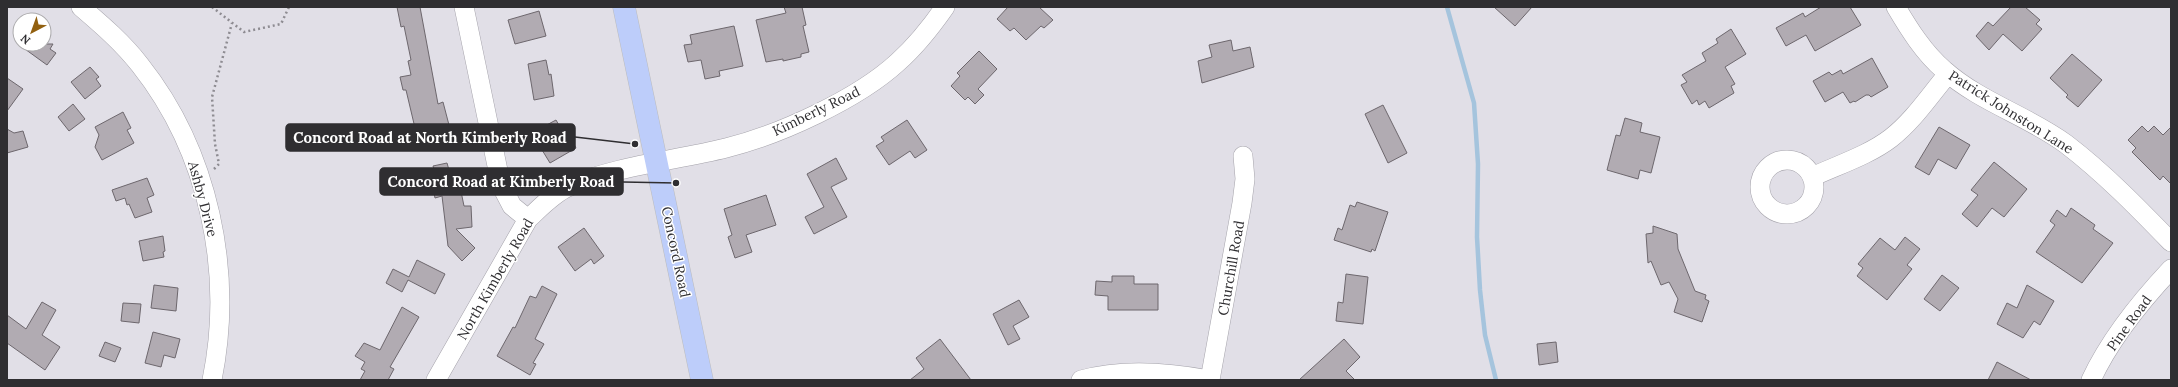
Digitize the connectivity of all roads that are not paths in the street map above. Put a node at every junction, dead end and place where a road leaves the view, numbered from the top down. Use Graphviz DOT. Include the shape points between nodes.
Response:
graph roads {
  1 [pos="82,7"];
  2 [pos="464,7"];
  3 [pos="624,7"];
  4 [pos="945,7"];
  5 [pos="1896,7"];
  6 [pos="1948,74"];
  7 [pos="1243,156"];
  8 [pos="657,162"];
  9 [pos="1812,177"];
  10 [pos="528,219"];
  11 [pos="2171,242"];
  12 [pos="2171,269"];
  13 [pos="212,380"];
  14 [pos="436,380"];
  15 [pos="702,380"];
  16 [pos="1081,380"];
  17 [pos="1210,380"];
  18 [pos="2091,380"];
  1 -- 13 [label="street, Ashby Drive" via="144,70 174,118 202,184 215,242 221,300"];
  2 -- 10 [label="street" via="501,185 512,206"];
  3 -- 8 [label="main road, Concord Road"];
  4 -- 8 [label="street, Kimberly Road" via="905,55 876,80 854,94 759,138 727,148"];
  5 -- 6 [label="street, Patrick Johnston Lane" via="1911,32"];
  6 -- 9 [label="street" via="1892,137 1876,148"];
  6 -- 11 [label="street, Patrick Johnston Lane" via="1979,95 2065,144 2112,184"];
  7 -- 17 [label="street, Churchill Road" via="1245,179 1242,203"];
  8 -- 10 [label="street, North Kimberly Road" via="600,176 567,188 546,202"];
  8 -- 15 [label="main road, Concord Road"];
  10 -- 14 [label="street, North Kimberly Road"];
  12 -- 18 [label="street, Pine Road" via="2114,339"];
  16 -- 17 [label="street" via="1121,373 1155,372"];
}
